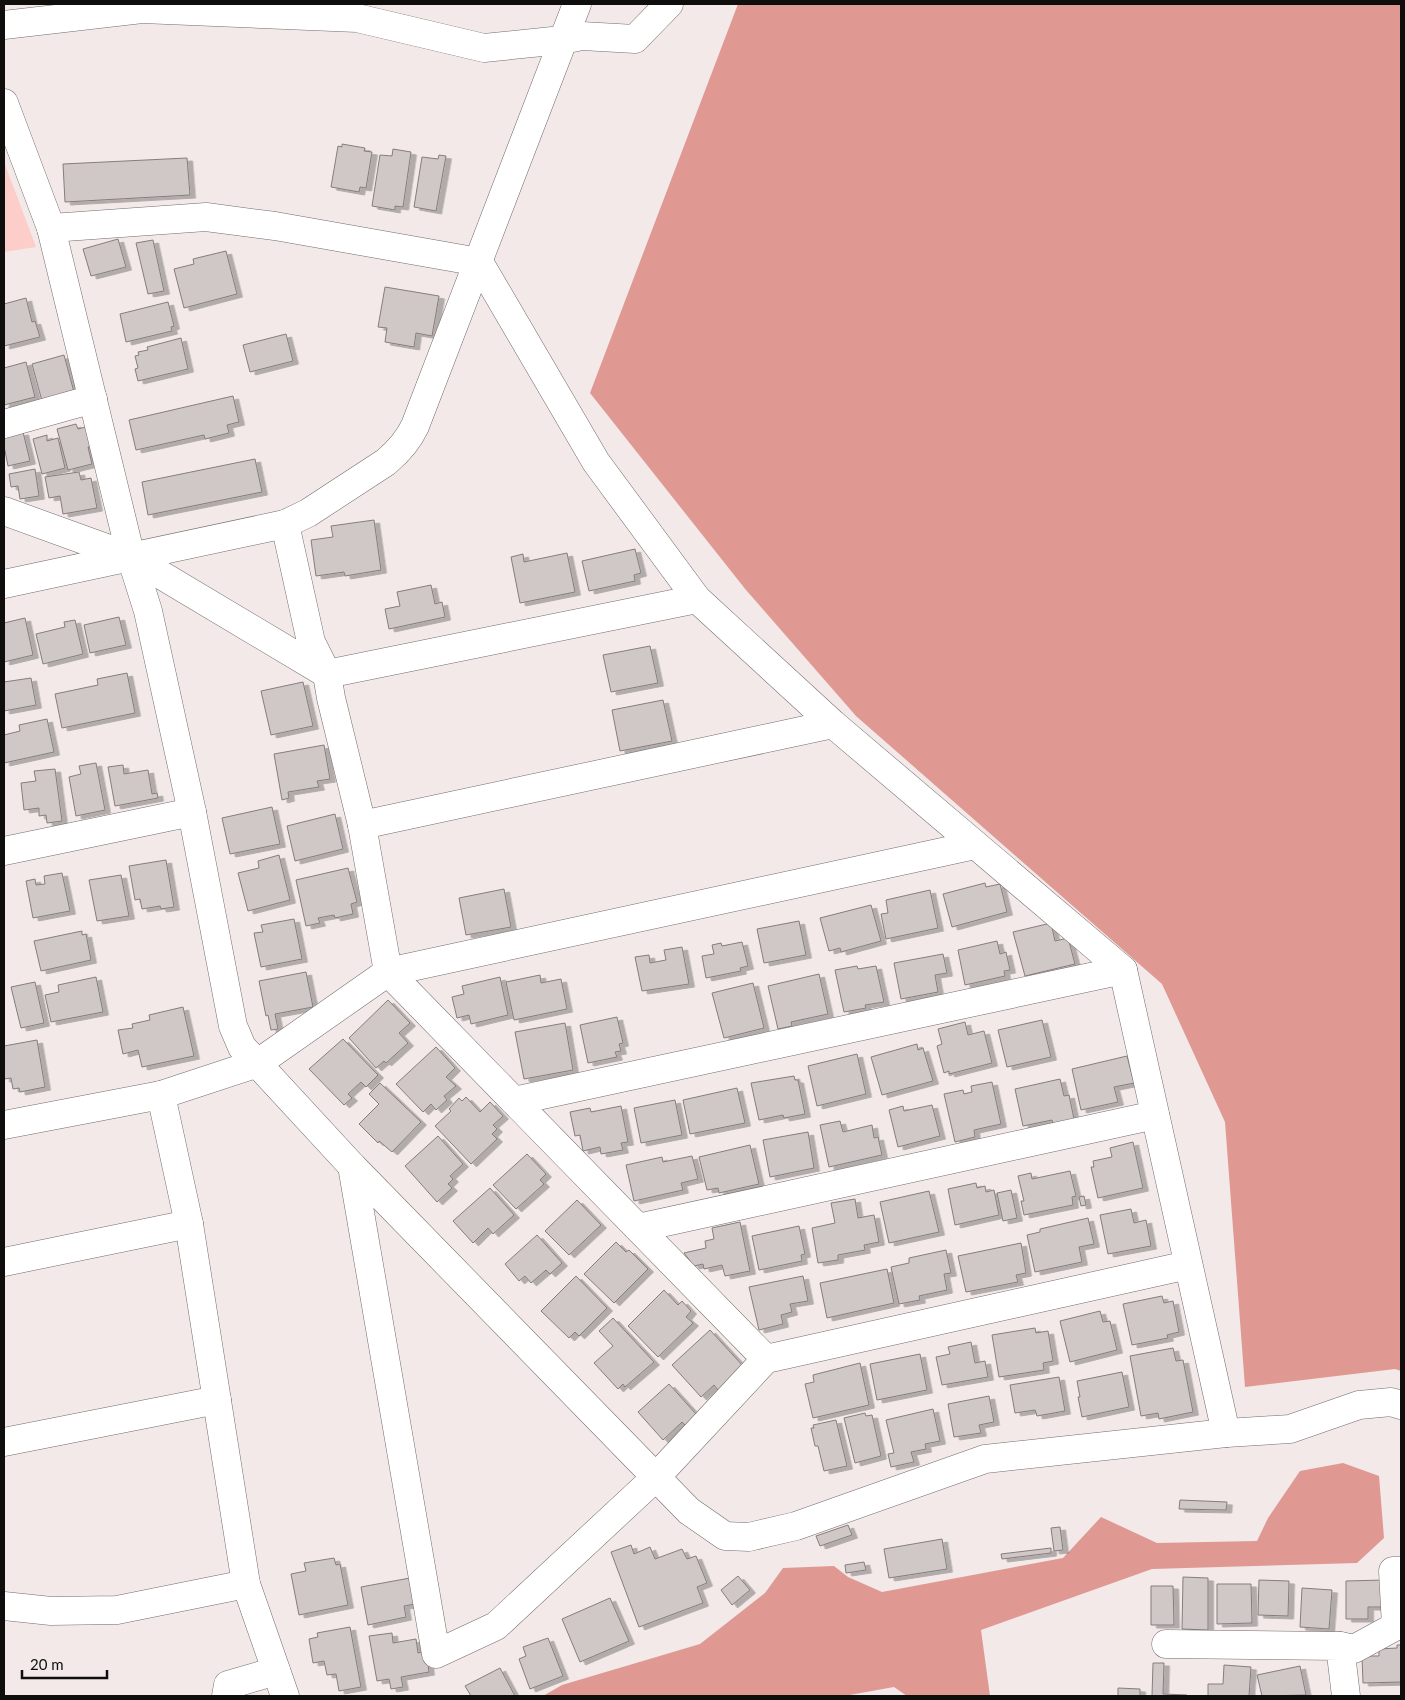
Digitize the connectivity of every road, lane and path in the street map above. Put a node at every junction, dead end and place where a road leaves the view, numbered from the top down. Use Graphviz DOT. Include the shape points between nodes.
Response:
graph roads {
  1 [pos="577,4"];
  2 [pos="669,4"];
  3 [pos="143,7"];
  4 [pos="4,26"];
  5 [pos="562,40"];
  6 [pos="4,102"];
  7 [pos="51,228"];
  8 [pos="479,262"];
  9 [pos="93,399"];
  10 [pos="4,424"];
  11 [pos="4,512"];
  12 [pos="285,524"];
  13 [pos="131,557"];
  14 [pos="4,584"];
  15 [pos="697,598"];
  16 [pos="327,674"];
  17 [pos="833,724"];
  18 [pos="192,812"];
  19 [pos="362,825"];
  20 [pos="975,845"];
  21 [pos="4,851"];
  22 [pos="1123,970"];
  23 [pos="388,972"];
  24 [pos="258,1063"];
  25 [pos="161,1095"];
  26 [pos="514,1101"];
  27 [pos="1155,1115"];
  28 [pos="4,1125"];
  29 [pos="352,1166"];
  30 [pos="188,1224"];
  31 [pos="638,1228"];
  32 [pos="4,1262"];
  33 [pos="1188,1265"];
  34 [pos="766,1358"];
  35 [pos="217,1400"];
  36 [pos="1401,1404"];
  37 [pos="1226,1433"];
  38 [pos="4,1442"];
  39 [pos="655,1478"];
  40 [pos="1401,1571"];
  41 [pos="246,1584"];
  42 [pos="4,1606"];
  43 [pos="1399,1626"];
  44 [pos="1166,1644"];
  45 [pos="1340,1646"];
  46 [pos="280,1684"];
  47 [pos="226,1696"];
  48 [pos="1346,1696"];
  1 -- 5 [label="street"];
  2 -- 5 [label="street" via="635,40 582,36"];
  3 -- 4 [label="street"];
  3 -- 5 [label="street" via="357,18 484,48"];
  5 -- 8 [label="street"];
  6 -- 7 [label="street"];
  7 -- 8 [label="street" via="206,217"];
  7 -- 9 [label="street"];
  8 -- 12 [label="street" via="408,441 386,462 308,513"];
  8 -- 15 [label="street" via="596,462"];
  9 -- 10 [label="street"];
  9 -- 13 [label="street"];
  11 -- 13 [label="street"];
  12 -- 13 [label="street"];
  12 -- 16 [label="street" via="311,642"];
  13 -- 14 [label="street"];
  13 -- 16 [label="street"];
  13 -- 18 [label="street" via="148,611"];
  15 -- 16 [label="street"];
  15 -- 17 [label="street"];
  16 -- 19 [label="street"];
  17 -- 19 [label="street"];
  17 -- 20 [label="street"];
  18 -- 21 [label="street"];
  18 -- 24 [label="street" via="233,1026 242,1047"];
  19 -- 23 [label="street"];
  20 -- 22 [label="street"];
  20 -- 23 [label="street"];
  22 -- 26 [label="street"];
  22 -- 27 [label="street"];
  23 -- 24 [label="street"];
  23 -- 26 [label="street"];
  24 -- 25 [label="street"];
  24 -- 29 [label="street"];
  25 -- 28 [label="street"];
  25 -- 30 [label="street"];
  26 -- 31 [label="street"];
  27 -- 31 [label="street"];
  27 -- 33 [label="street"];
  29 -- 39 [label="street"];
  29 -- 39 [label="street" via="436,1654 496,1626"];
  30 -- 32 [label="street"];
  30 -- 35 [label="street"];
  31 -- 34 [label="street"];
  33 -- 34 [label="street"];
  33 -- 37 [label="street"];
  34 -- 39 [label="street"];
  35 -- 38 [label="street"];
  35 -- 41 [label="street"];
  36 -- 37 [label="street" via="1359,1405 1290,1429"];
  37 -- 39 [label="street" via="985,1459 796,1526 749,1537 725,1536 689,1511"];
  40 -- 43 [label="street" via="1393,1571"];
  41 -- 42 [label="street" via="117,1610 52,1611"];
  41 -- 46 [label="street"];
  43 -- 45 [label="street" via="1354,1648"];
  44 -- 45 [label="street"];
  45 -- 48 [label="street"];
  46 -- 47 [label="street" via="228,1685"];
}
